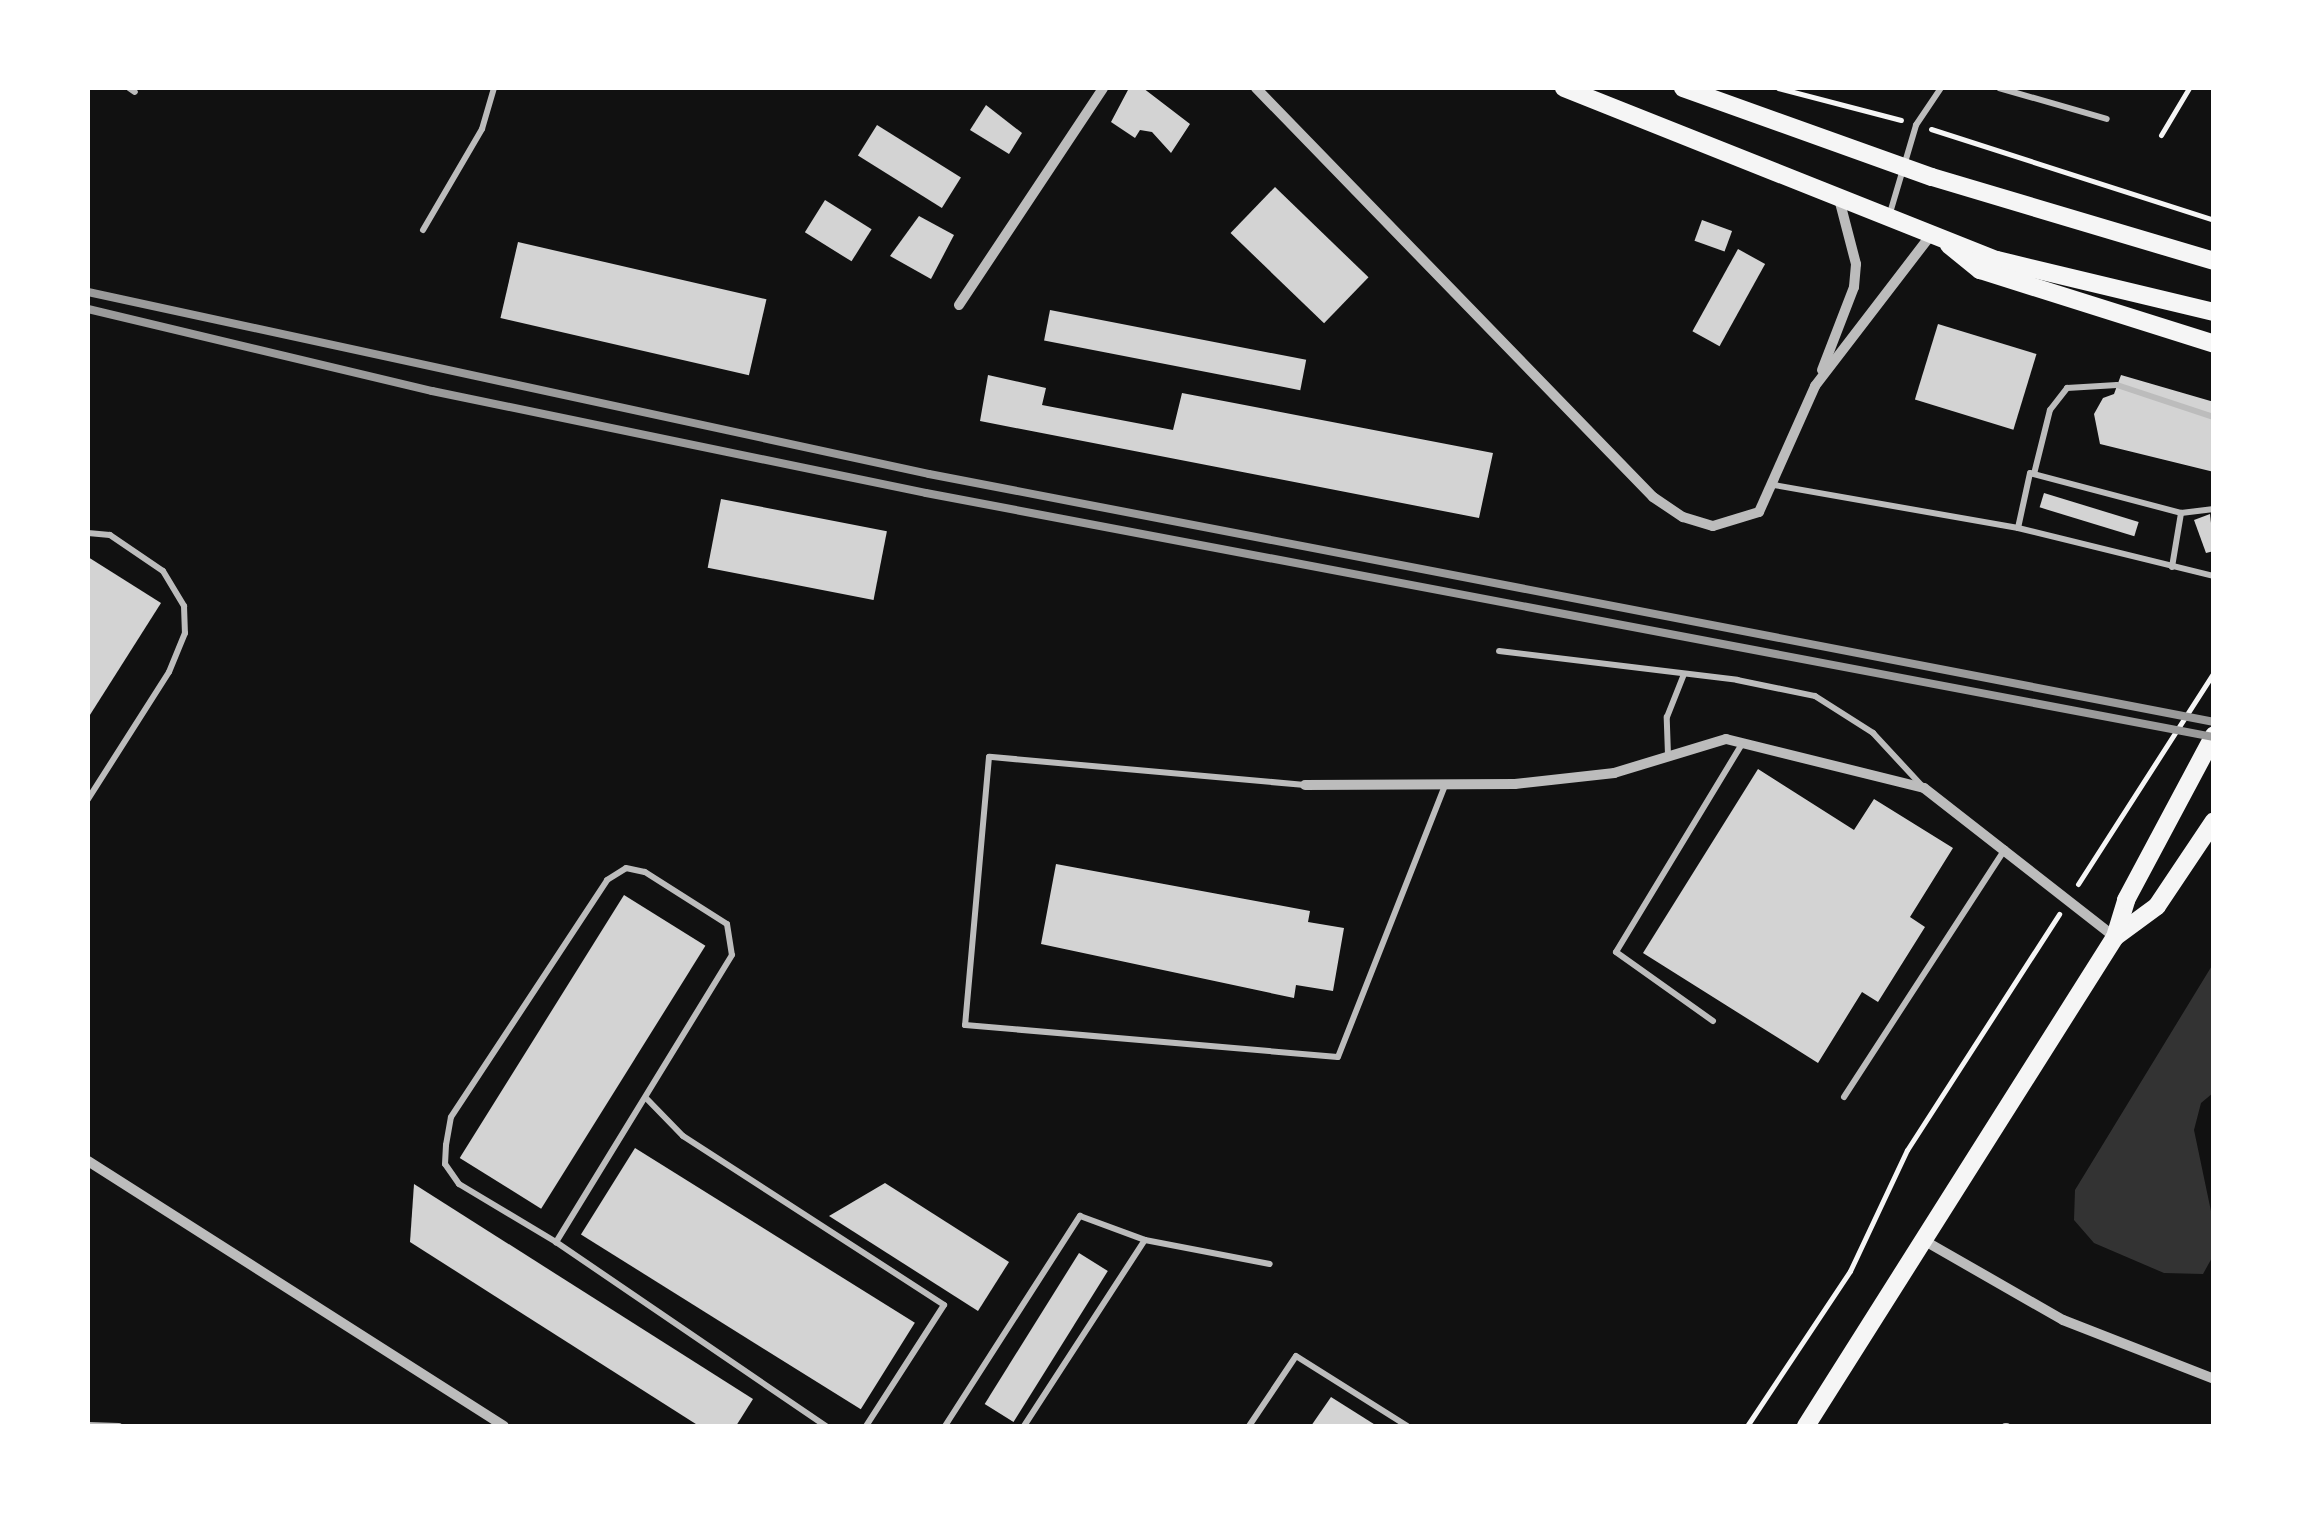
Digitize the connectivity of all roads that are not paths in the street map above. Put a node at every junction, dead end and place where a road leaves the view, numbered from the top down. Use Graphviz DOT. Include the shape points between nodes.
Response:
graph roads {
  1 [pos="494,88"];
  2 [pos="1103,88"];
  3 [pos="1256,88"];
  4 [pos="1564,88"];
  5 [pos="1682,88"];
  6 [pos="1941,88"];
  7 [pos="1999,88"];
  8 [pos="2106,119"];
  9 [pos="1905,168"];
  10 [pos="1838,194"];
  11 [pos="1890,213"];
  12 [pos="423,230"];
  13 [pos="1933,232"];
  14 [pos="2214,261"];
  15 [pos="959,305"];
  16 [pos="2214,312"];
  17 [pos="2214,344"];
  18 [pos="1815,386"];
  19 [pos="2214,418"];
  20 [pos="2034,474"];
  21 [pos="1774,484"];
  22 [pos="2214,509"];
  23 [pos="2181,513"];
  24 [pos="2018,528"];
  25 [pos="88,533"];
  26 [pos="2172,567"];
  27 [pos="2214,576"];
  28 [pos="1499,652"];
  29 [pos="1684,674"];
  30 [pos="2214,735"];
  31 [pos="1742,743"];
  32 [pos="1668,756"];
  33 [pos="1305,784"];
  34 [pos="1445,784"];
  35 [pos="1924,788"];
  36 [pos="88,799"];
  37 [pos="2214,822"];
  38 [pos="2005,848"];
  39 [pos="2115,937"];
  40 [pos="1713,1021"];
  41 [pos="1844,1097"];
  42 [pos="646,1098"];
  43 [pos="88,1162"];
  44 [pos="1145,1240"];
  45 [pos="1926,1241"];
  46 [pos="556,1242"];
  47 [pos="1270,1264"];
  48 [pos="2214,1379"];
  49 [pos="88,1425"];
  50 [pos="119,1426"];
  51 [pos="504,1426"];
  52 [pos="826,1426"];
  53 [pos="866,1426"];
  54 [pos="945,1426"];
  55 [pos="1024,1426"];
  56 [pos="1249,1426"];
  57 [pos="1407,1426"];
  58 [pos="1806,1426"];
  1 -- 12 [label="lane" via="482,128"];
  2 -- 15 [label="street"];
  3 -- 21 [label="street" via="1653,496 1683,517 1713,526 1759,512"];
  4 -- 10 [label="main road"];
  5 -- 9 [label="main road"];
  6 -- 9 [label="lane" via="1916,125"];
  7 -- 8 [label="lane"];
  9 -- 11 [label="lane"];
  9 -- 14 [label="main road"];
  10 -- 11 [label="main road"];
  10 -- 18 [label="street" via="1856,264 1854,287"];
  11 -- 13 [label="main road"];
  13 -- 16 [label="main road" via="1998,260"];
  13 -- 17 [label="main road" via="1980,270"];
  13 -- 18 [label="street"];
  18 -- 21 [label="street"];
  19 -- 20 [label="lane" via="2118,386 2067,388 2050,410"];
  20 -- 23 [label="lane"];
  20 -- 24 [label="lane"];
  21 -- 24 [label="lane"];
  22 -- 23 [label="lane"];
  23 -- 26 [label="lane"];
  24 -- 26 [label="lane"];
  25 -- 36 [label="lane" via="110,535 163,572 184,606 185,634 169,672"];
  26 -- 27 [label="lane"];
  28 -- 29 [label="lane"];
  29 -- 32 [label="lane" via="1668,716"];
  29 -- 35 [label="lane" via="1829,703 1873,733"];
  30 -- 39 [label="main road" via="2126,900"];
  31 -- 32 [label="street" via="1726,739"];
  31 -- 35 [label="street"];
  31 -- 40 [label="lane" via="1616,952"];
  32 -- 34 [label="street" via="1614,773"];
  33 -- 34 [label="street"];
  33 -- 34 [label="lane" via="989,757 965,1025 1338,1058"];
  35 -- 38 [label="street"];
  37 -- 39 [label="main road" via="2157,906"];
  38 -- 39 [label="street"];
  38 -- 41 [label="lane"];
  39 -- 45 [label="main road"];
  42 -- 46 [label="lane"];
  42 -- 46 [label="lane" via="732,955 733,941 727,924 645,872 626,868 606,880 451,1117 445,1164 458,1184"];
  42 -- 53 [label="lane" via="683,1136 944,1305"];
  43 -- 51 [label="street"];
  44 -- 47 [label="lane"];
  44 -- 54 [label="lane" via="1080,1216"];
  44 -- 55 [label="lane"];
  45 -- 48 [label="street" via="2063,1320"];
  45 -- 58 [label="main road"];
  46 -- 52 [label="lane"];
  49 -- 50 [label="lane"];
  56 -- 57 [label="lane" via="1296,1356"];
}
